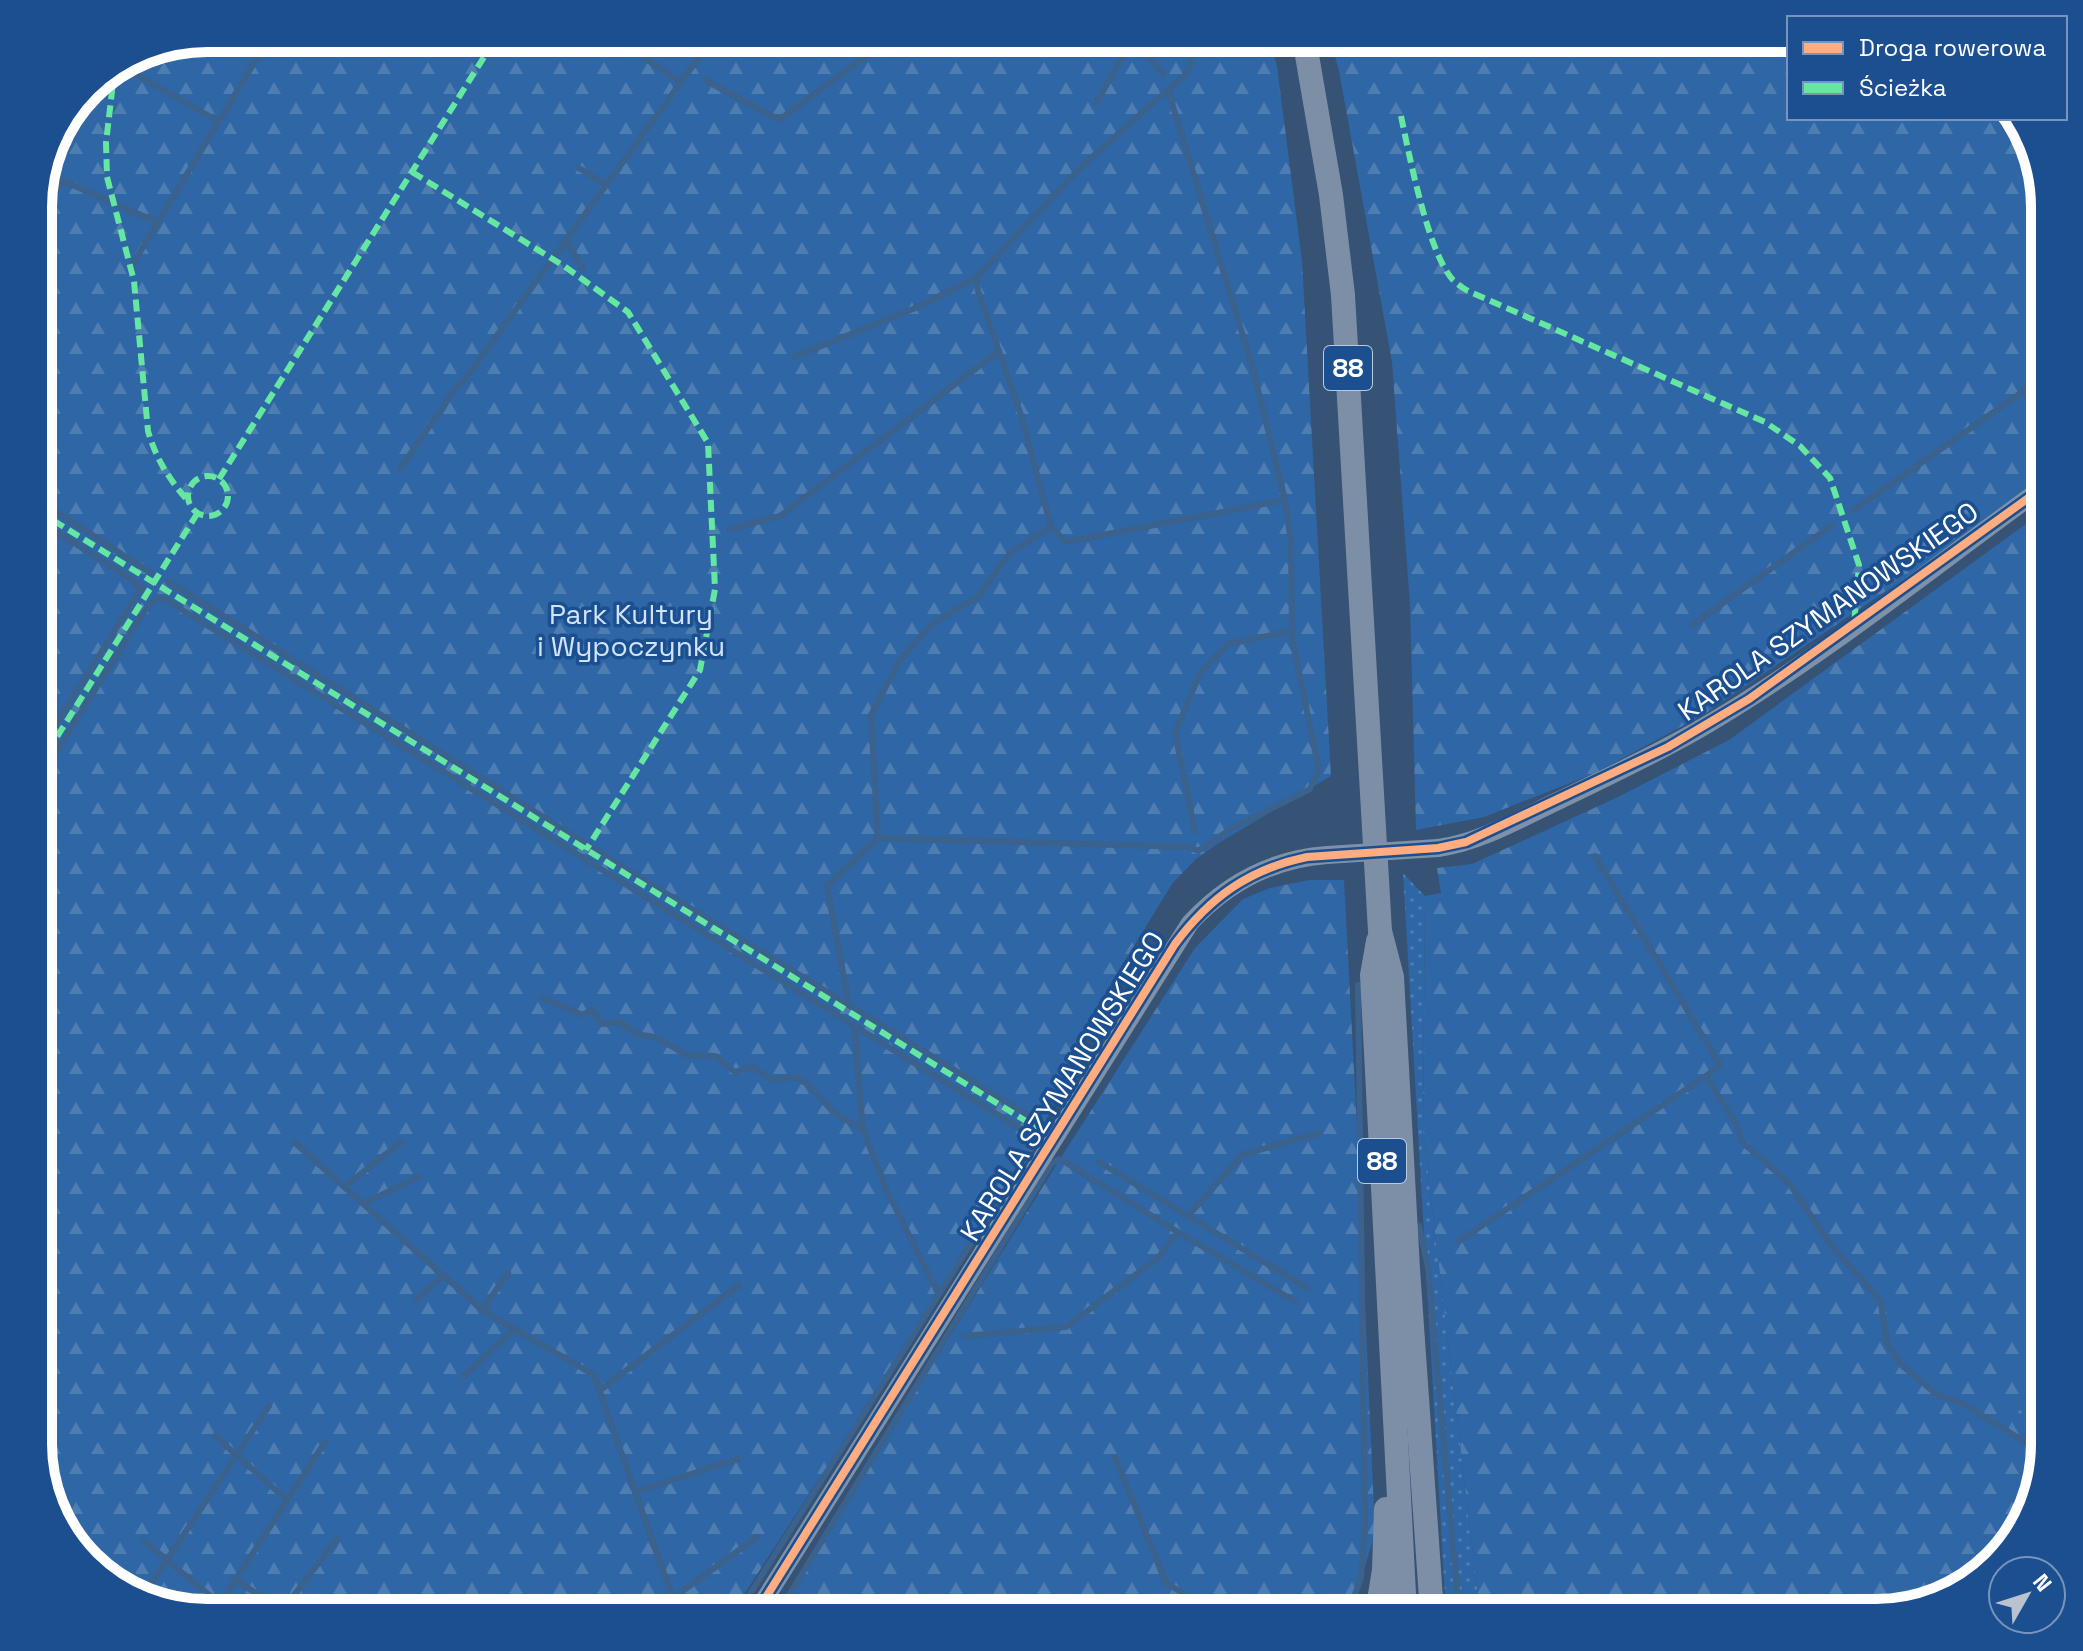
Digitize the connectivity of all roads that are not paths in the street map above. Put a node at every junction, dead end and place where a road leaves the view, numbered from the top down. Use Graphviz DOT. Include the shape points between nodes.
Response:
graph roads {
  1 [pos="1306,52"];
  2 [pos="2031,496"];
  3 [pos="1380,931"];
  4 [pos="1395,1391"];
  5 [pos="765,1599"];
  6 [pos="1379,1599"];
  7 [pos="1404,1599"];
  8 [pos="1431,1599"];
  1 -- 3 [label="main road, 88" via="1343,295"];
  2 -- 5 [label="street, KAROLA SZYMANOWSKIEGO, bridge" via="1784,675 1620,771 1466,842 1288,861 1250,875 1216,897 1190,923"];
  3 -- 4 [label="main road, 88" via="1372,975"];
  3 -- 8 [label="main road, 88" via="1392,977"];
  4 -- 6 [label="main road"];
  4 -- 7 [label="main road, 88"];
}
